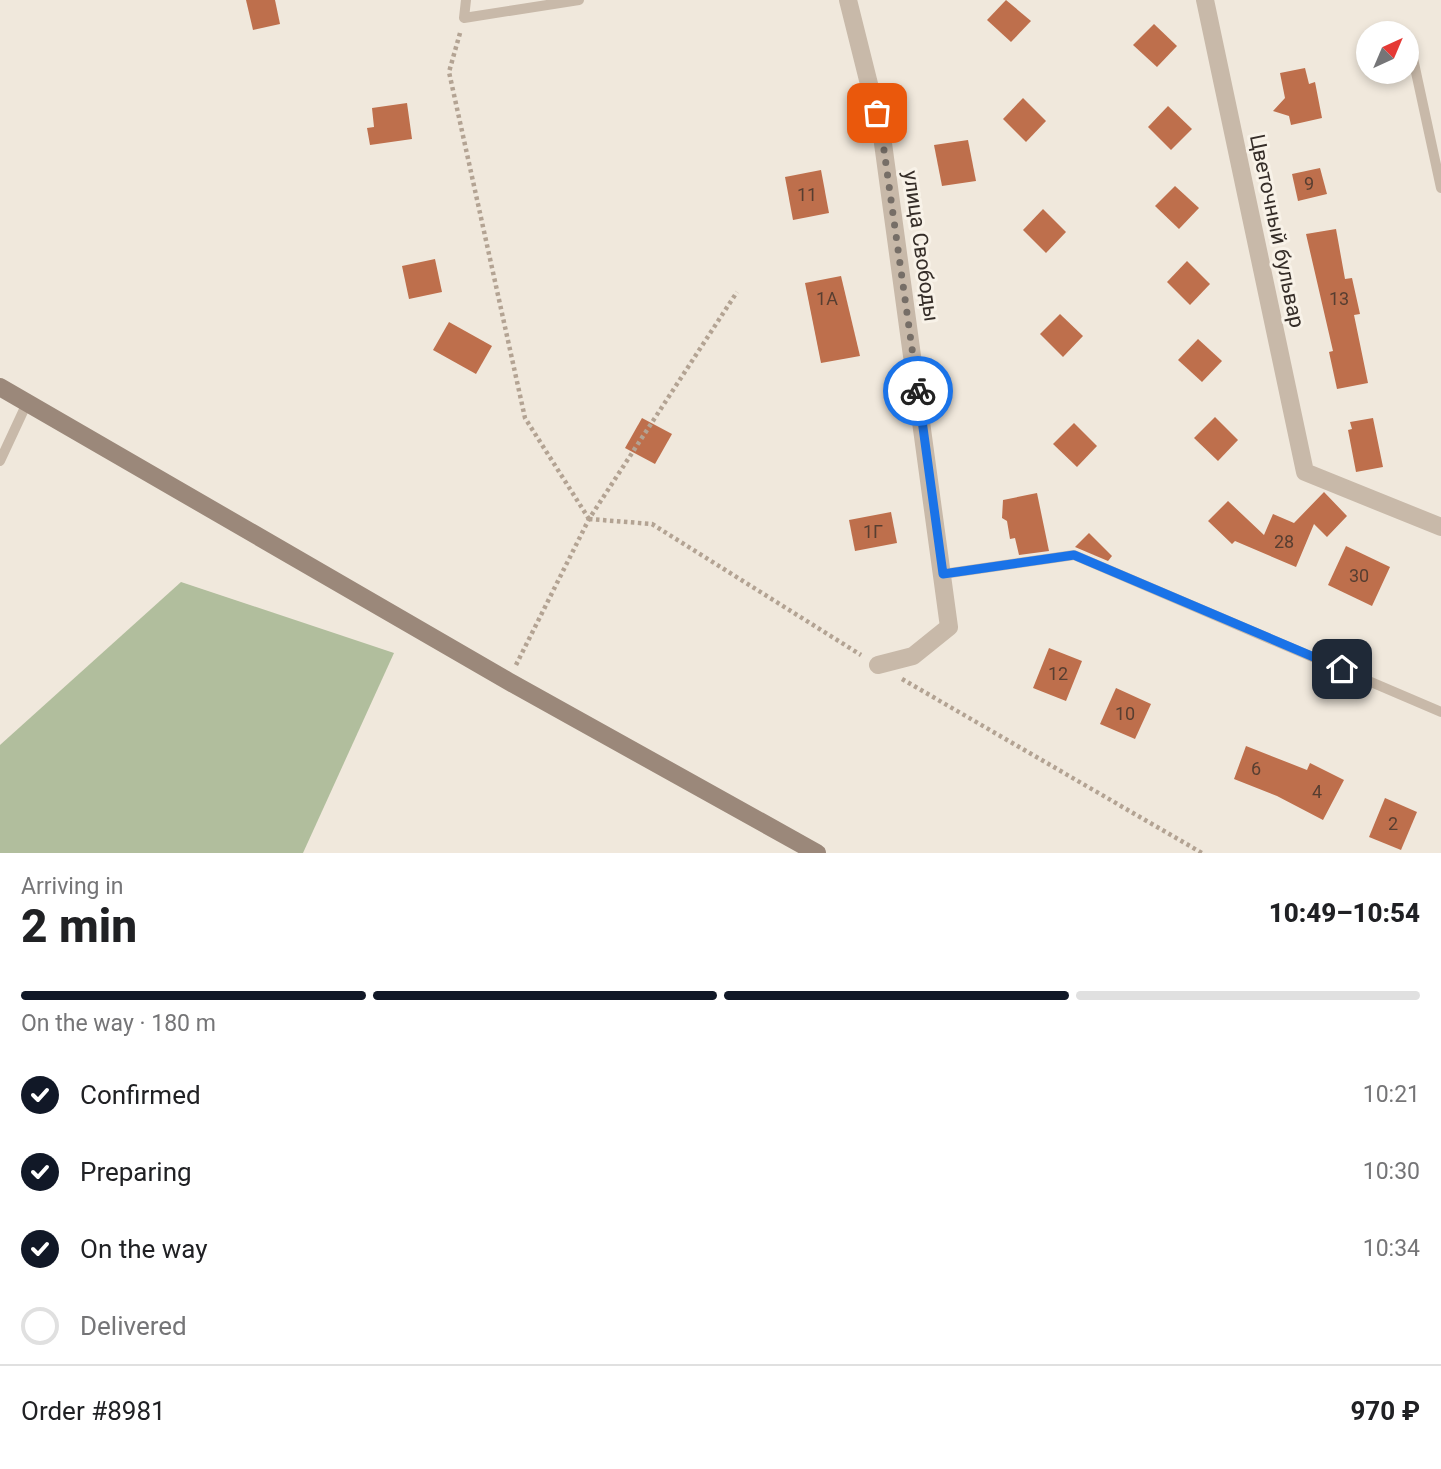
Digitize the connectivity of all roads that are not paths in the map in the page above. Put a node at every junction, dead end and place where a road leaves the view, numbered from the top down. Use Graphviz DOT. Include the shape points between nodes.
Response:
graph roads {
  1 [pos="466,0"];
  2 [pos="579,0"];
  3 [pos="848,0"];
  4 [pos="1205,0"];
  5 [pos="1419,84"];
  6 [pos="1441,188"];
  7 [pos="0,387"];
  8 [pos="27,403"];
  9 [pos="0,461"];
  10 [pos="1441,527"];
  11 [pos="943,574"];
  12 [pos="878,665"];
  13 [pos="1441,712"];
  14 [pos="817,853"];
  1 -- 2 [label="lane" via="464,18"];
  3 -- 11 [label="street, улица Свободы" via="882,136"];
  4 -- 10 [label="street, Цветочный бульвар" via="1305,472"];
  5 -- 6 [label="lane"];
  7 -- 8 [label="main road"];
  8 -- 9 [label="lane"];
  8 -- 14 [label="main road"];
  11 -- 12 [label="street, улица Свободы" via="949,627 913,656"];
  11 -- 13 [label="lane" via="1074,555"];
}
